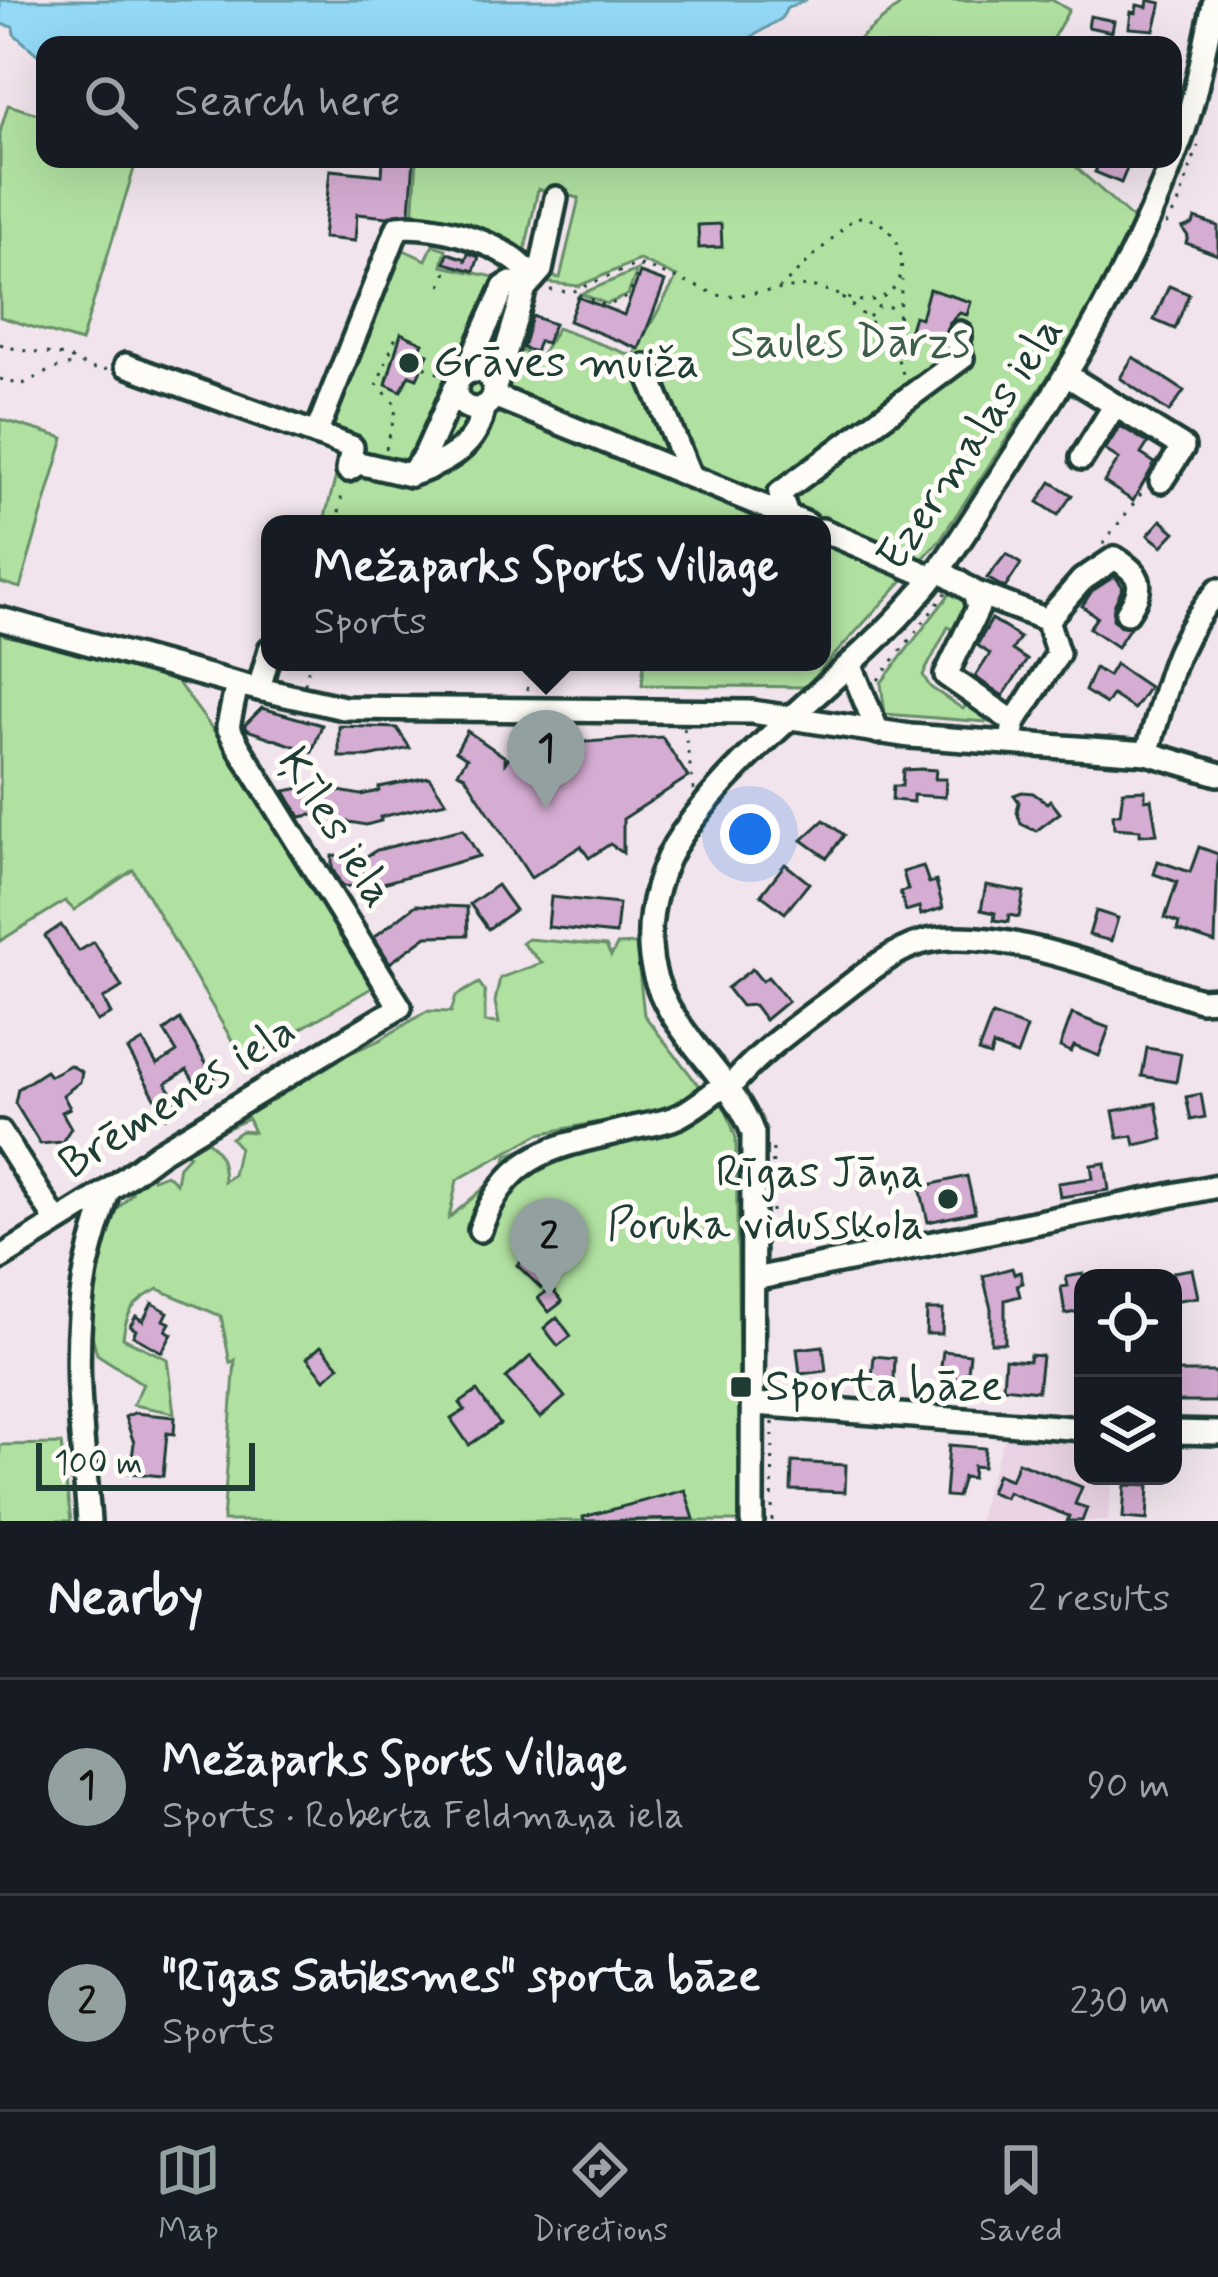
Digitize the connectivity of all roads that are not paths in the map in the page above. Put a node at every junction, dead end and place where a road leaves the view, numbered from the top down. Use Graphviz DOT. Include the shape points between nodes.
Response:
graph roads {
  1 [pos="1215,8"];
  2 [pos="1182,132"];
  3 [pos="1169,168"];
  4 [pos="556,198"];
  5 [pos="529,283"];
  6 [pos="960,332"];
  7 [pos="126,365"];
  8 [pos="645,366"];
  9 [pos="1068,376"];
  10 [pos="456,379"];
  11 [pos="490,398"];
  12 [pos="1115,405"];
  13 [pos="316,434"];
  14 [pos="1082,458"];
  15 [pos="406,475"];
  16 [pos="691,476"];
  17 [pos="1156,480"];
  18 [pos="785,515"];
  19 [pos="792,515"];
  20 [pos="831,533"];
  21 [pos="936,574"];
  22 [pos="1218,590"];
  23 [pos="974,592"];
  24 [pos="1127,614"];
  25 [pos="0,619"];
  26 [pos="1047,620"];
  27 [pos="261,665"];
  28 [pos="851,666"];
  29 [pos="248,687"];
  30 [pos="791,720"];
  31 [pos="878,732"];
  32 [pos="1013,732"];
  33 [pos="1148,753"];
  34 [pos="1218,774"];
  35 [pos="1209,999"];
  36 [pos="400,1007"];
  37 [pos="1218,1016"];
  38 [pos="727,1086"];
  39 [pos="0,1132"];
  40 [pos="1218,1186"];
  41 [pos="108,1191"];
  42 [pos="56,1220"];
  43 [pos="480,1230"];
  44 [pos="0,1258"];
  45 [pos="754,1279"];
  46 [pos="763,1405"];
  47 [pos="1074,1428"];
  48 [pos="1182,1432"];
  49 [pos="1218,1433"];
  50 [pos="89,1521"];
  51 [pos="752,1521"];
  1 -- 2 [label="street, Ezermalas iela"];
  3 -- 9 [label="street, Ezermalas iela"];
  4 -- 5 [label="street" via="541,270"];
  5 -- 10 [label="street" via="504,286"];
  5 -- 11 [label="street"];
  5 -- 13 [label="street" via="524,263 507,251 398,227"];
  6 -- 19 [label="street" via="962,358 780,493"];
  7 -- 13 [label="street"];
  8 -- 16 [label="street"];
  9 -- 12 [label="street"];
  9 -- 21 [label="street, Ezermalas iela"];
  10 -- 11 [label="street" via="486,374"];
  10 -- 11 [label="street" via="464,406"];
  10 -- 15 [label="street" via="425,455"];
  11 -- 15 [label="street" via="467,445 441,465"];
  11 -- 16 [label="street"];
  12 -- 14 [label="street"];
  12 -- 17 [label="street" via="1183,447"];
  13 -- 15 [label="street" via="352,447 348,470 359,463"];
  16 -- 18 [label="street"];
  20 -- 21 [label="street"];
  21 -- 23 [label="street"];
  21 -- 28 [label="street, Ezermalas iela"];
  22 -- 33 [label="street" via="1169,668"];
  23 -- 26 [label="street"];
  23 -- 32 [label="street" via="978,608 946,675"];
  24 -- 26 [label="street" via="1142,583 1115,558"];
  25 -- 29 [label="street"];
  26 -- 32 [label="street" via="1058,654"];
  27 -- 29 [label="street, Ķīles iela"];
  28 -- 30 [label="street, Ezermalas iela"];
  28 -- 31 [label="street"];
  29 -- 30 [label="street" via="344,708 752,712"];
  29 -- 36 [label="street, Ķīles iela" via="228,727"];
  30 -- 31 [label="street"];
  30 -- 38 [label="street, Ezermalas iela" via="681,835 652,915 654,975 664,1004"];
  31 -- 32 [label="street"];
  32 -- 33 [label="street"];
  33 -- 34 [label="street"];
  35 -- 37 [label="street"];
  35 -- 38 [label="street" via="1020,945 918,943 811,1015"];
  36 -- 41 [label="street, Brēmenes iela"];
  38 -- 43 [label="street" via="676,1118 528,1159 489,1204"];
  38 -- 45 [label="street, Ezermalas iela" via="753,1133"];
  39 -- 42 [label="street"];
  40 -- 45 [label="street"];
  41 -- 42 [label="street, Brēmenes iela"];
  41 -- 50 [label="street" via="85,1274 80,1354"];
  42 -- 44 [label="street, Brēmenes iela"];
  45 -- 46 [label="street, Ezermalas iela"];
  46 -- 47 [label="street"];
  46 -- 51 [label="street, Ezermalas iela"];
  48 -- 49 [label="street"];
}
